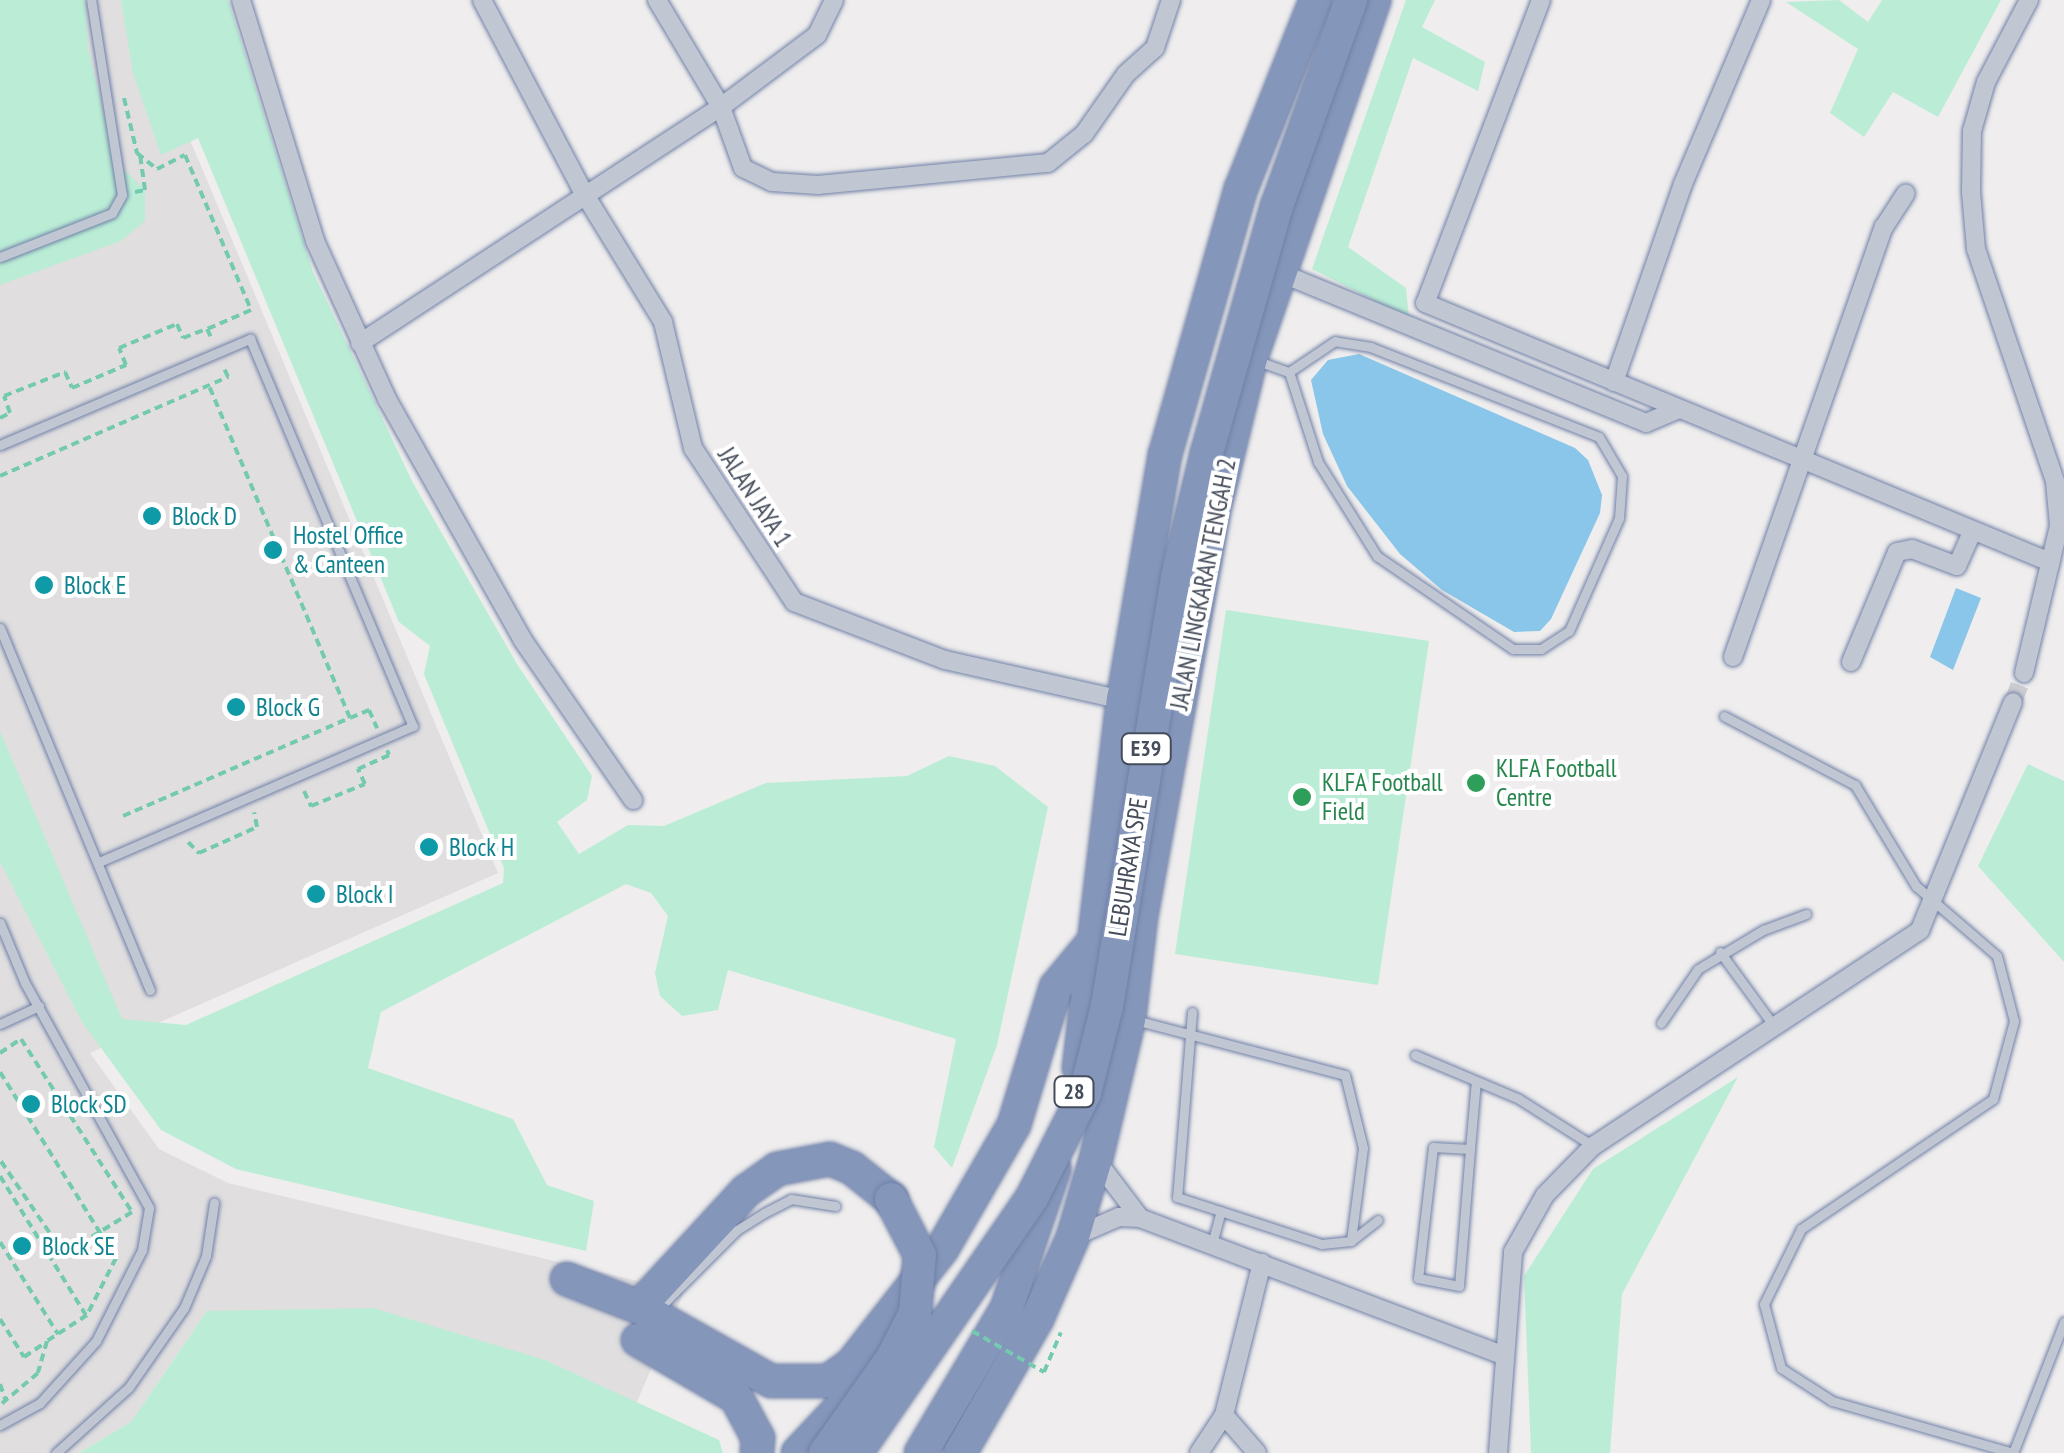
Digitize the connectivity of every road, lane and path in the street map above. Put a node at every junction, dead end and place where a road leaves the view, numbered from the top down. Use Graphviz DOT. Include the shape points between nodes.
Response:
graph roads {
  1 [pos="91,0"];
  2 [pos="241,0"];
  3 [pos="482,0"];
  4 [pos="657,0"];
  5 [pos="834,0"];
  6 [pos="1171,0"];
  7 [pos="1316,0"];
  8 [pos="1351,0"];
  9 [pos="1374,0"];
  10 [pos="1540,0"];
  11 [pos="1760,0"];
  12 [pos="2029,0"];
  13 [pos="123,96"];
  14 [pos="722,107"];
  15 [pos="1906,193"];
  16 [pos="585,195"];
  17 [pos="0,257"];
  18 [pos="1278,272"];
  19 [pos="207,329"];
  20 [pos="360,343"];
  21 [pos="1251,358"];
  22 [pos="1288,372"];
  23 [pos="1614,382"];
  24 [pos="209,386"];
  25 [pos="1679,408"];
  26 [pos="0,445"];
  27 [pos="1808,460"];
  28 [pos="1973,530"];
  29 [pos="2050,562"];
  30 [pos="0,628"];
  31 [pos="1733,656"];
  32 [pos="1851,662"];
  33 [pos="2024,673"];
  34 [pos="1123,700"];
  35 [pos="2013,702"];
  36 [pos="1724,716"];
  37 [pos="350,718"];
  38 [pos="382,740"];
  39 [pos="286,798"];
  40 [pos="634,800"];
  41 [pos="270,806"];
  42 [pos="123,816"];
  43 [pos="176,847"];
  44 [pos="98,862"];
  45 [pos="1934,905"];
  46 [pos="1806,914"];
  47 [pos="0,923"];
  48 [pos="1094,941"];
  49 [pos="1720,952"];
  50 [pos="150,990"];
  51 [pos="39,1006"];
  52 [pos="1192,1012"];
  53 [pos="1130,1019"];
  54 [pos="0,1024"];
  55 [pos="1661,1024"];
  56 [pos="1774,1026"];
  57 [pos="1190,1033"];
  58 [pos="0,1054"];
  59 [pos="1415,1055"];
  60 [pos="0,1072"];
  61 [pos="1476,1081"];
  62 [pos="1014,1125"];
  63 [pos="1593,1146"];
  64 [pos="1470,1149"];
  65 [pos="1096,1159"];
  66 [pos="1,1164"];
  67 [pos="0,1176"];
  68 [pos="214,1203"];
  69 [pos="835,1206"];
  70 [pos="1221,1211"];
  71 [pos="1140,1218"];
  72 [pos="1378,1220"];
  73 [pos="98,1233"];
  74 [pos="1073,1237"];
  75 [pos="0,1242"];
  76 [pos="1351,1242"];
  77 [pos="1212,1244"];
  78 [pos="1262,1263"];
  79 [pos="567,1279"];
  80 [pos="86,1315"];
  81 [pos="0,1318"];
  82 [pos="643,1321"];
  83 [pos="2064,1322"];
  84 [pos="961,1326"];
  85 [pos="1061,1332"];
  86 [pos="58,1334"];
  87 [pos="46,1342"];
  88 [pos="1503,1355"];
  89 [pos="0,1384"];
  90 [pos="7,1403"];
  91 [pos="0,1405"];
  92 [pos="1224,1415"];
  93 [pos="0,1425"];
  94 [pos="56,1453"];
  95 [pos="757,1453"];
  96 [pos="798,1453"];
  97 [pos="824,1453"];
  98 [pos="856,1453"];
  99 [pos="921,1453"];
  100 [pos="960,1453"];
  101 [pos="1199,1453"];
  102 [pos="1257,1453"];
  103 [pos="1498,1453"];
  1 -- 17 [label="lane" via="122,195 112,213"];
  2 -- 20 [label="street" via="316,241"];
  3 -- 16 [label="street, JALAN JAYA 1"];
  4 -- 14 [label="street"];
  5 -- 14 [label="street" via="817,35"];
  6 -- 14 [label="street" via="1155,48 1126,74 1084,134 1048,163 818,185 772,182 743,168"];
  7 -- 34 [label="highway, 28" via="1242,189 1166,455"];
  8 -- 98 [label="highway, LEBUHRAYA SPE / E39, bridge" via="1276,206 1185,542 1107,1006 1085,1093 1032,1198"];
  9 -- 18 [label="highway, JALAN LINGKARAN TENGAH 2 / 28"];
  10 -- 23 [label="street" via="1425,304"];
  11 -- 23 [label="street" via="1683,184"];
  12 -- 29 [label="street" via="1986,82 1972,131 1971,192 1976,249 2055,481 2059,526"];
  13 -- 19 [label="path" via="137,153 157,169 186,155 251,310"];
  14 -- 16 [label="street"];
  15 -- 27 [label="street" via="1884,227"];
  16 -- 20 [label="street"];
  16 -- 34 [label="street, JALAN JAYA 1" via="663,322 693,448 794,602 945,660"];
  18 -- 21 [label="highway, JALAN LINGKARAN TENGAH 2 / 28"];
  18 -- 25 [label="street" via="1646,423"];
  20 -- 40 [label="street" via="452,524"];
  21 -- 22 [label="lane"];
  21 -- 53 [label="highway, JALAN LINGKARAN TENGAH 2 / 28" via="1210,534 1140,917"];
  22 -- 22 [label="lane" via="1318,462 1377,556 1513,649 1541,650 1569,631 1618,518 1622,476 1599,438 1371,347 1335,341"];
  23 -- 25 [label="street"];
  24 -- 37 [label="path"];
  25 -- 27 [label="street"];
  26 -- 38 [label="lane" via="250,339 413,726"];
  27 -- 28 [label="street"];
  27 -- 31 [label="street"];
  28 -- 29 [label="street"];
  28 -- 32 [label="street" via="1957,566 1912,549 1897,552"];
  29 -- 33 [label="street"];
  30 -- 44 [label="lane"];
  34 -- 48 [label="highway, 28"];
  35 -- 45 [label="street"];
  36 -- 45 [label="lane" via="1855,785"];
  37 -- 38 [label="path" via="369,710"];
  37 -- 42 [label="path"];
  38 -- 39 [label="path" via="389,755 358,769 365,784 311,806 304,790"];
  38 -- 44 [label="lane"];
  41 -- 43 [label="path" via="252,813 257,827 198,854 192,840"];
  44 -- 50 [label="lane"];
  45 -- 56 [label="street" via="1920,930"];
  45 -- 83 [label="lane" via="1982,937 1997,956 2014,1022 2006,1066 1993,1099 1801,1229 1764,1304 1782,1368 1832,1401 2013,1453"];
  46 -- 49 [label="lane"];
  47 -- 51 [label="lane"];
  48 -- 62 [label="highway" via="1056,987"];
  48 -- 99 [label="highway, 28" via="1075,1089 1038,1230 984,1355"];
  49 -- 55 [label="lane" via="1674,997"];
  49 -- 56 [label="lane"];
  51 -- 54 [label="lane"];
  51 -- 93 [label="lane" via="150,1208 142,1250 96,1341 40,1403"];
  52 -- 57 [label="lane"];
  53 -- 57 [label="lane"];
  53 -- 65 [label="highway, JALAN LINGKARAN TENGAH 2 / 28"];
  56 -- 63 [label="street"];
  57 -- 70 [label="lane" via="1177,1197"];
  57 -- 76 [label="lane" via="1346,1075 1363,1148"];
  58 -- 73 [label="path" via="22,1039 132,1212"];
  59 -- 61 [label="lane"];
  60 -- 73 [label="path"];
  61 -- 63 [label="lane"];
  61 -- 64 [label="lane"];
  62 -- 82 [label="highway" via="942,1249 851,1365 828,1381 772,1381"];
  62 -- 96 [label="highway" via="952,1263 878,1367"];
  63 -- 88 [label="street" via="1526,1224 1513,1252"];
  64 -- 64 [label="lane" via="1433,1147 1418,1278 1459,1286"];
  65 -- 71 [label="street"];
  65 -- 74 [label="highway, JALAN LINGKARAN TENGAH 2 / 28"];
  66 -- 73 [label="path" via="64,1254"];
  67 -- 80 [label="path"];
  68 -- 94 [label="lane" via="206,1256 174,1323 129,1387"];
  69 -- 82 [label="lane" via="791,1199 764,1213 737,1230"];
  70 -- 76 [label="lane" via="1322,1244"];
  70 -- 77 [label="lane"];
  71 -- 74 [label="street" via="1119,1217"];
  71 -- 77 [label="street"];
  72 -- 76 [label="lane"];
  73 -- 80 [label="path" via="116,1258"];
  74 -- 100 [label="highway, JALAN LINGKARAN TENGAH 2 / 28" via="1011,1372"];
  75 -- 86 [label="path"];
  77 -- 78 [label="street"];
  78 -- 88 [label="street"];
  78 -- 92 [label="street"];
  79 -- 82 [label="highway"];
  80 -- 86 [label="path"];
  80 -- 87 [label="path"];
  81 -- 87 [label="path" via="24,1356"];
  82 -- 95 [label="highway" via="736,1397 758,1438"];
  82 -- 97 [label="highway, bridge" via="746,1191 777,1169 830,1160 852,1168 892,1199 920,1255 915,1313 892,1358"];
  84 -- 85 [label="path, bridge" via="1044,1372"];
  86 -- 87 [label="path"];
  87 -- 90 [label="path" via="38,1373"];
  88 -- 103 [label="street"];
  89 -- 90 [label="path"];
  90 -- 91 [label="path"];
  92 -- 101 [label="street"];
  92 -- 102 [label="street"];
}
